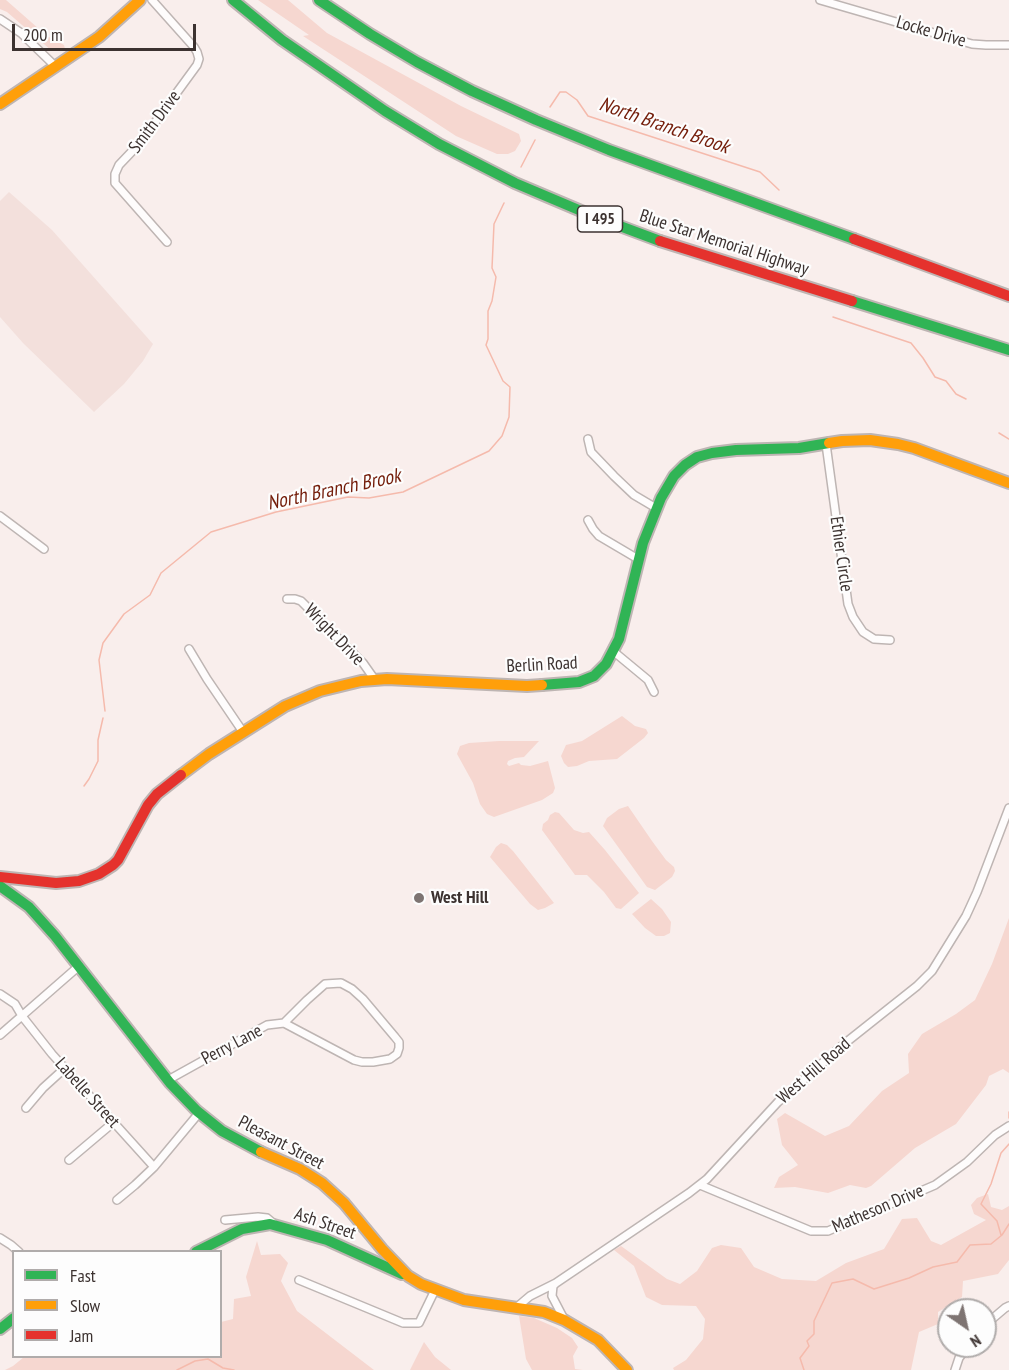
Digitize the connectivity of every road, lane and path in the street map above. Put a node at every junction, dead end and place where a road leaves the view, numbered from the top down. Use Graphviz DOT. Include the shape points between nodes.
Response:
graph roads {
  1 [pos="140,0"];
  2 [pos="152,0"];
  3 [pos="233,0"];
  4 [pos="319,0"];
  5 [pos="820,0"];
  6 [pos="0,19"];
  7 [pos="1009,45"];
  8 [pos="56,66"];
  9 [pos="0,104"];
  10 [pos="167,242"];
  11 [pos="1009,296"];
  12 [pos="1009,350"];
  13 [pos="588,439"];
  14 [pos="826,444"];
  15 [pos="1009,483"];
  16 [pos="656,508"];
  17 [pos="0,516"];
  18 [pos="588,520"];
  19 [pos="44,549"];
  20 [pos="638,559"];
  21 [pos="287,599"];
  22 [pos="890,640"];
  23 [pos="189,649"];
  24 [pos="614,651"];
  25 [pos="375,680"];
  26 [pos="654,692"];
  27 [pos="243,732"];
  28 [pos="1009,808"];
  29 [pos="0,877"];
  30 [pos="0,886"];
  31 [pos="79,966"];
  32 [pos="0,994"];
  33 [pos="22,1016"];
  34 [pos="284,1023"];
  35 [pos="0,1035"];
  36 [pos="64,1068"];
  37 [pos="168,1080"];
  38 [pos="26,1108"];
  39 [pos="199,1113"];
  40 [pos="114,1122"];
  41 [pos="1009,1126"];
  42 [pos="69,1160"];
  43 [pos="154,1167"];
  44 [pos="700,1185"];
  45 [pos="117,1200"];
  46 [pos="225,1220"];
  47 [pos="274,1225"];
  48 [pos="0,1238"];
  49 [pos="379,1245"];
  50 [pos="18,1250"];
  51 [pos="198,1250"];
  52 [pos="366,1257"];
  53 [pos="408,1276"];
  54 [pos="298,1280"];
  55 [pos="556,1282"];
  56 [pos="435,1290"];
  57 [pos="517,1307"];
  58 [pos="12,1320"];
  59 [pos="564,1320"];
  60 [pos="0,1329"];
  61 [pos="627,1370"];
  1 -- 8 [label="main road" via="105,32"];
  2 -- 10 [label="street, Smith Drive" via="194,47 199,59 153,126 119,165 115,183"];
  3 -- 12 [label="main road, Blue Star Memorial Highway / I 495" via="290,46 386,111 515,183 663,242"];
  4 -- 11 [label="main road" via="417,62 536,120"];
  5 -- 7 [label="street, Locke Drive" via="972,44"];
  6 -- 8 [label="street"];
  8 -- 9 [label="main road"];
  13 -- 16 [label="street" via="591,452 618,481"];
  14 -- 15 [label="main road, Berlin Road" via="864,440 898,444"];
  14 -- 16 [label="main road, Berlin Road" via="736,450 697,457 674,476"];
  14 -- 22 [label="street, Ethier Circle" via="848,604 863,632 874,639"];
  16 -- 20 [label="main road, Berlin Road"];
  17 -- 19 [label="street"];
  18 -- 20 [label="street" via="599,536"];
  20 -- 24 [label="main road, Berlin Road"];
  21 -- 25 [label="street, Wright Drive" via="301,601"];
  23 -- 27 [label="street"];
  24 -- 25 [label="main road, Berlin Road" via="594,676 558,685"];
  24 -- 26 [label="street" via="648,680"];
  25 -- 27 [label="main road, Berlin Road" via="320,691 285,706"];
  27 -- 29 [label="main road, Berlin Road" via="157,794 113,866 79,881 57,883"];
  28 -- 44 [label="street, West Hill Road" via="966,916 932,971 778,1102"];
  30 -- 31 [label="main road, Pleasant Street" via="29,907"];
  31 -- 33 [label="street"];
  31 -- 37 [label="main road, Pleasant Street"];
  32 -- 33 [label="street, Labelle Street" via="15,1004"];
  33 -- 35 [label="street"];
  33 -- 36 [label="street, Labelle Street"];
  34 -- 34 [label="street, Perry Lane" via="354,1060 383,1061 394,1057 399,1048 399,1042 363,999 341,983 326,984"];
  34 -- 37 [label="street, Perry Lane" via="267,1025"];
  36 -- 38 [label="street"];
  36 -- 40 [label="street, Labelle Street"];
  37 -- 39 [label="main road, Pleasant Street"];
  39 -- 43 [label="street"];
  39 -- 49 [label="main road, Pleasant Street" via="222,1131 316,1179 344,1203"];
  40 -- 42 [label="street"];
  40 -- 43 [label="street, Labelle Street"];
  41 -- 44 [label="street, Matheson Drive" via="935,1185 828,1231 811,1231"];
  43 -- 45 [label="street"];
  44 -- 55 [label="street, West Hill Road"];
  46 -- 47 [label="street" via="258,1217 267,1218"];
  47 -- 51 [label="main road, Ash Street" via="242,1228"];
  47 -- 52 [label="main road, Ash Street" via="327,1240"];
  48 -- 50 [label="street"];
  49 -- 52 [label="main road"];
  49 -- 53 [label="main road, Pleasant Street"];
  52 -- 53 [label="main road, Ash Street"];
  53 -- 56 [label="main road, Pleasant Street"];
  54 -- 56 [label="street" via="403,1323 419,1323"];
  55 -- 57 [label="street, West Hill Road"];
  55 -- 59 [label="street" via="552,1296"];
  56 -- 57 [label="main road, Pleasant Street" via="464,1300"];
  57 -- 59 [label="main road, Pleasant Street"];
  58 -- 60 [label="main road"];
  59 -- 61 [label="main road, Pleasant Street" via="598,1340"];
}
